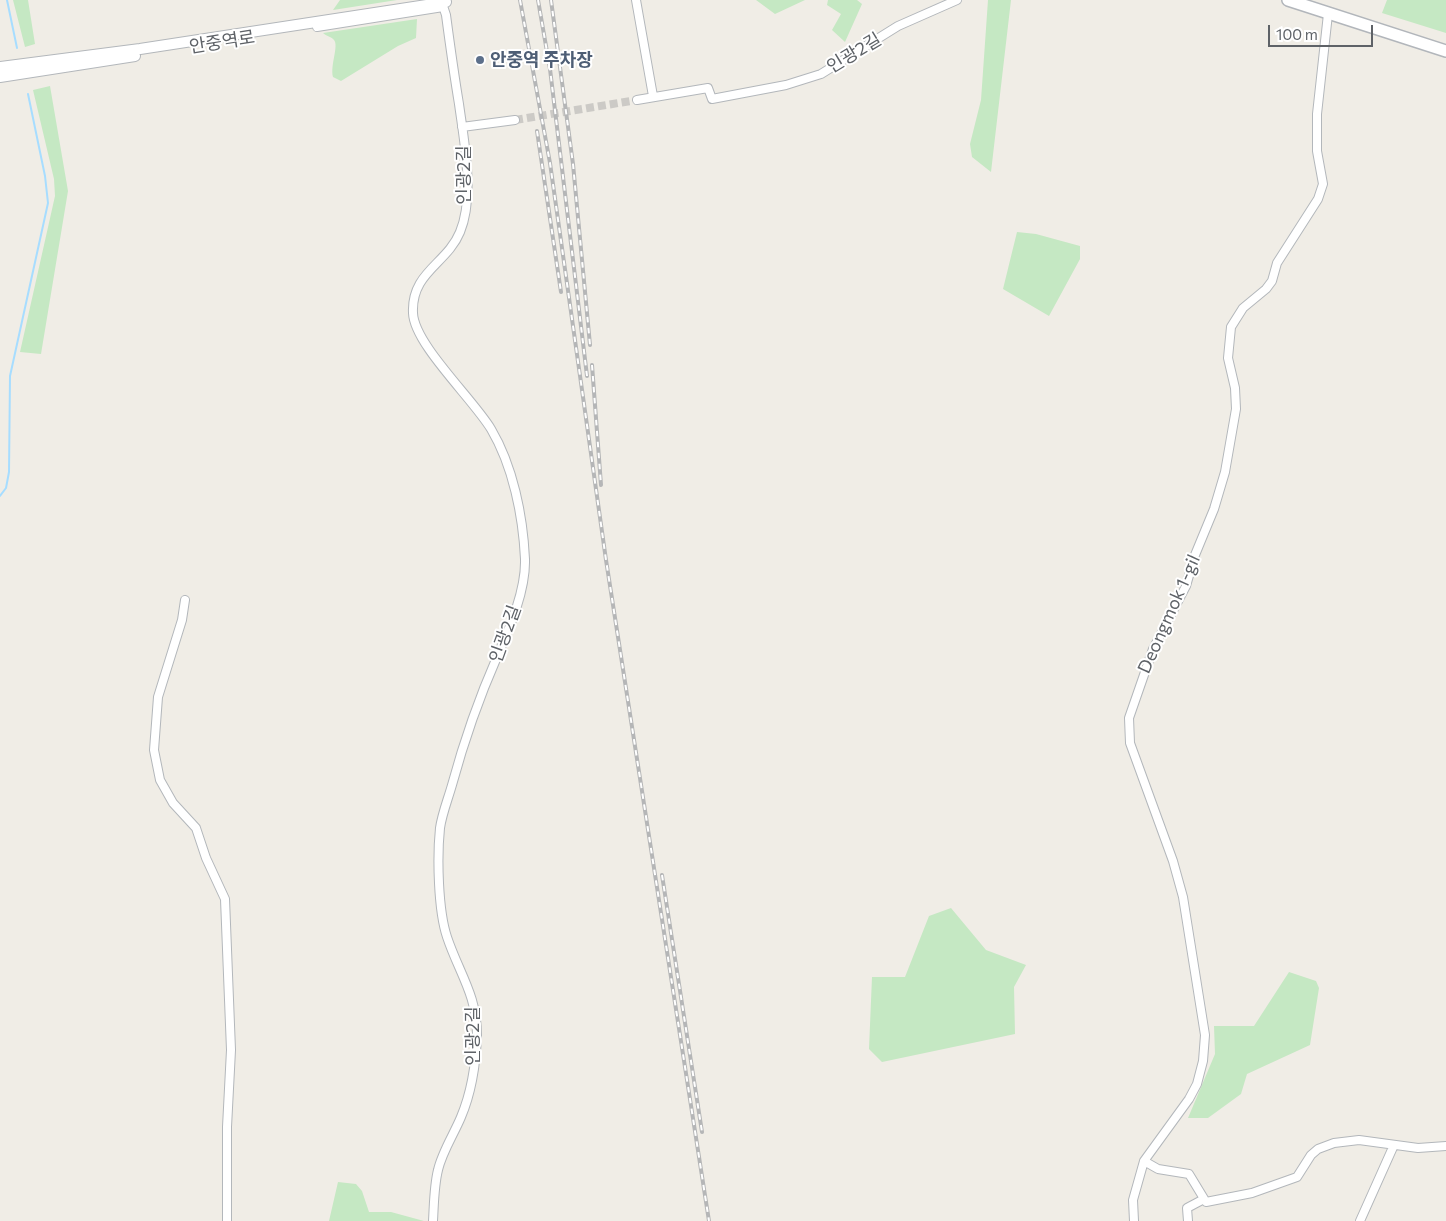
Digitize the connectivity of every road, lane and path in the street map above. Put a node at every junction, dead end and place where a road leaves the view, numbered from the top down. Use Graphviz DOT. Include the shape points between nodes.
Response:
graph roads {
  1 [pos="636,0"];
  2 [pos="957,0"];
  3 [pos="1288,0"];
  4 [pos="444,2"];
  5 [pos="1328,14"];
  6 [pos="277,33"];
  7 [pos="1446,51"];
  8 [pos="0,67"];
  9 [pos="0,77"];
  10 [pos="653,96"];
  11 [pos="637,100"];
  12 [pos="515,120"];
  13 [pos="462,127"];
  14 [pos="185,600"];
  15 [pos="1394,1144"];
  16 [pos="1446,1146"];
  17 [pos="1144,1161"];
  18 [pos="1204,1199"];
  19 [pos="227,1221"];
  20 [pos="432,1221"];
  21 [pos="1134,1221"];
  22 [pos="1188,1221"];
  23 [pos="1360,1221"];
  1 -- 10 [label="street"];
  2 -- 10 [label="street, 인광2길" via="898,26 806,80 725,98 712,99 708,88"];
  3 -- 5 [label="main road"];
  4 -- 6 [label="street, 안중역로"];
  4 -- 8 [label="street"];
  4 -- 13 [label="street"];
  5 -- 7 [label="main road"];
  5 -- 17 [label="street, Deongmok 1-gil" via="1317,114 1317,151 1323,184 1318,199 1277,263 1272,281 1243,308 1231,327 1228,358 1236,409 1225,472 1186,586 1153,649 1129,718 1130,743 1183,897 1205,1035 1197,1084"];
  6 -- 9 [label="street, 안중역로"];
  10 -- 11 [label="street, 인광2길"];
  12 -- 13 [label="street, 인광2길"];
  13 -- 20 [label="street, 인광2길" via="468,188 460,232 418,283 412,309 414,324 443,369 492,431 517,501 525,563 523,583 509,633 466,736 441,826 441,912 449,942 472,994 477,1037 470,1094 438,1168"];
  14 -- 19 [label="street" via="158,697 154,750 160,780 173,803 196,828 225,899 231,1050"];
  15 -- 16 [label="street" via="1418,1148"];
  15 -- 18 [label="street" via="1359,1140 1334,1143 1311,1155 1297,1177 1252,1193 1206,1202"];
  15 -- 23 [label="street"];
  17 -- 18 [label="street" via="1158,1169 1189,1174"];
  17 -- 21 [label="street, Deongmok 1-gil" via="1134,1200"];
  18 -- 22 [label="street" via="1187,1208"];
}
